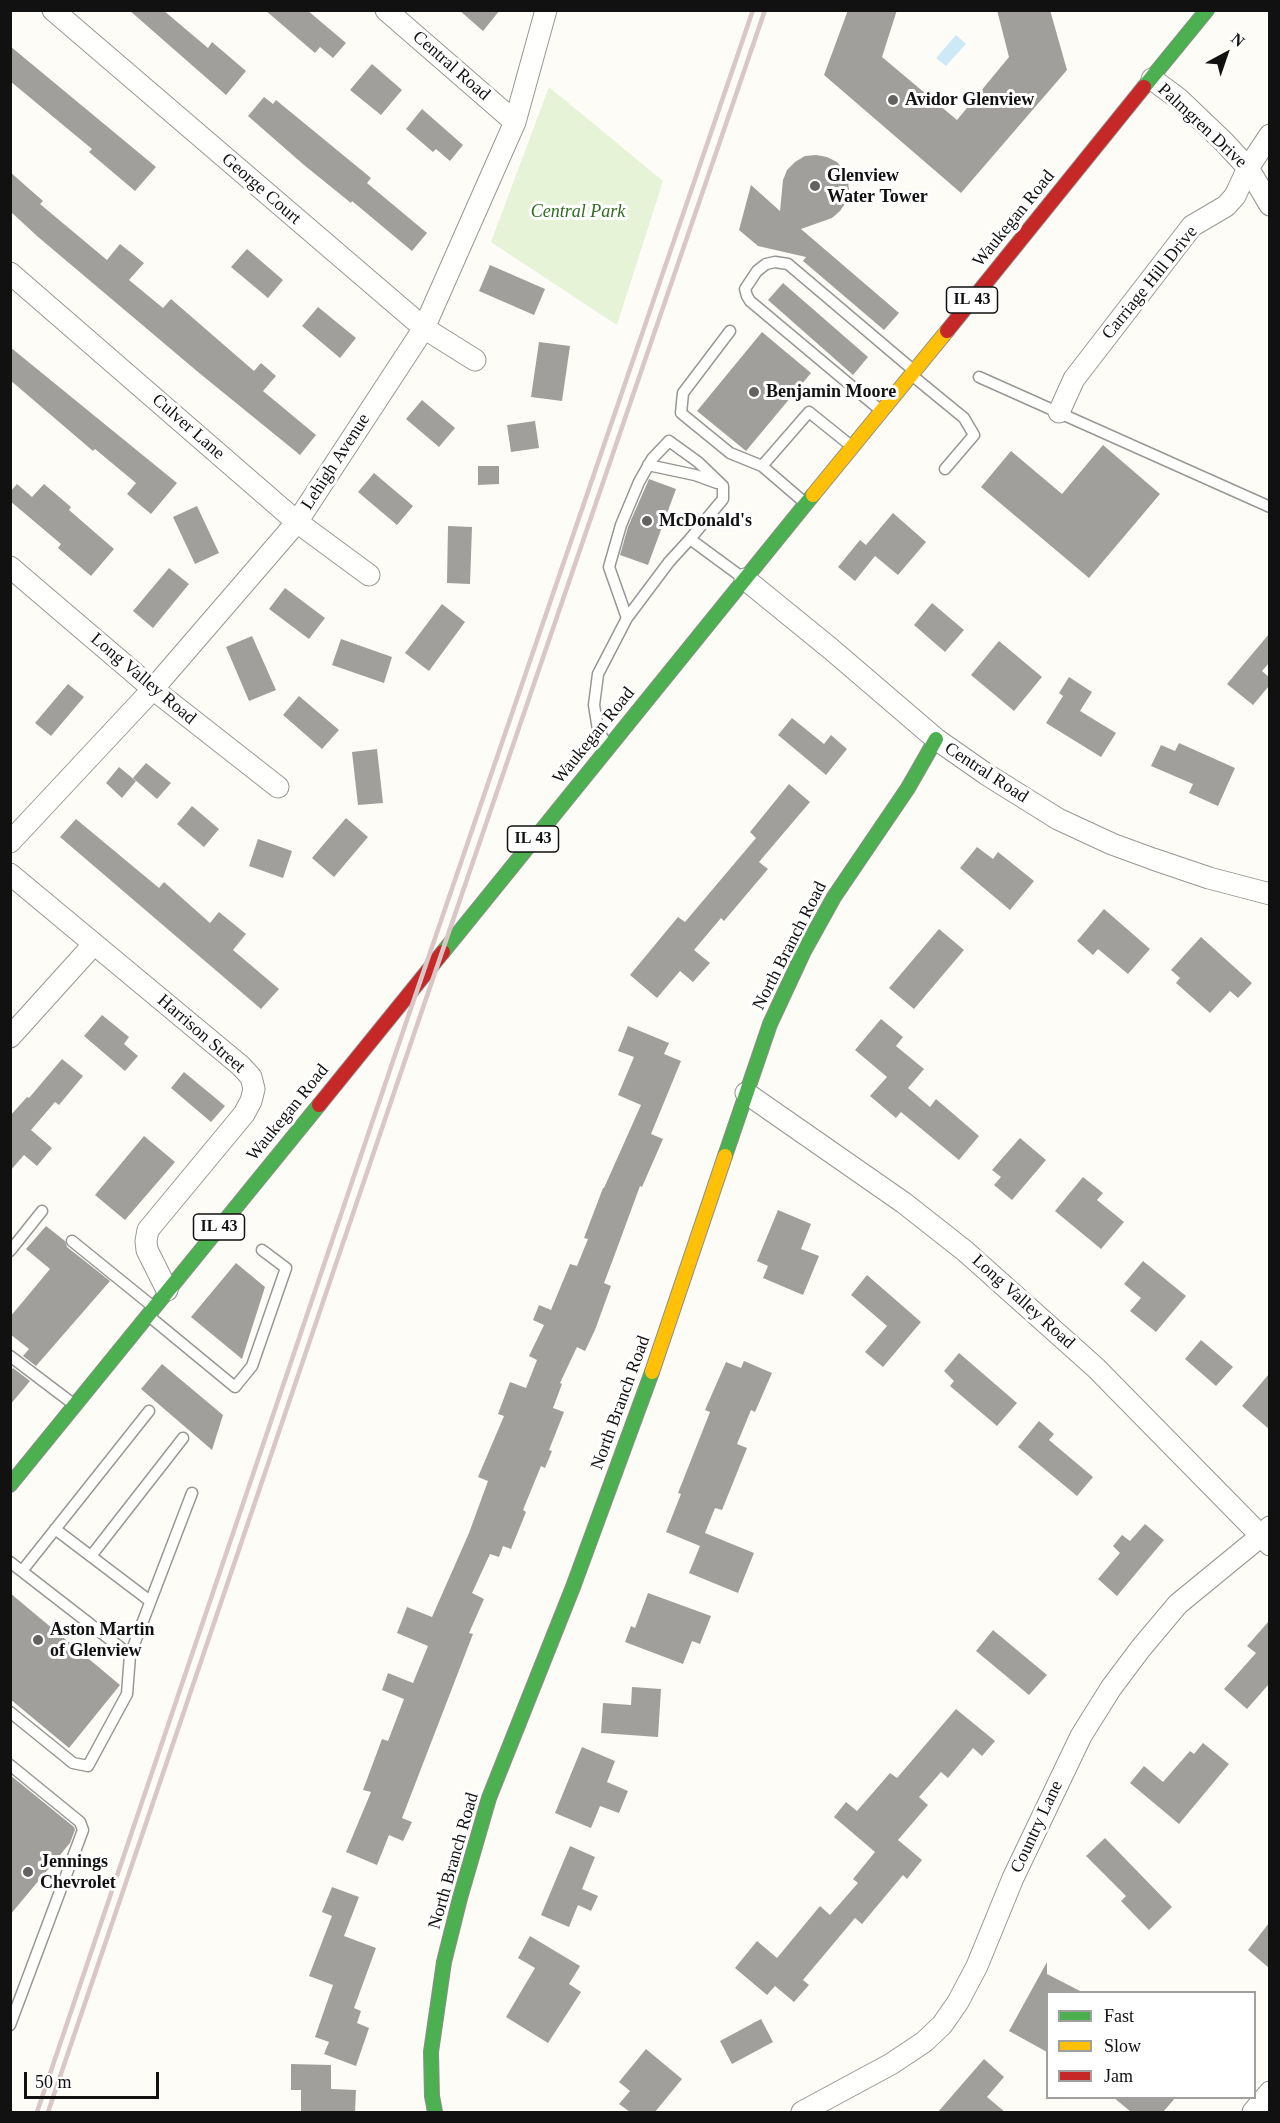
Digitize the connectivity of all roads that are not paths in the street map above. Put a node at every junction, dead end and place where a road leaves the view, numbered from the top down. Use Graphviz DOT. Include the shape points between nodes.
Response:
graph roads {
  1 [pos="53,10"];
  2 [pos="386,10"];
  3 [pos="546,10"];
  4 [pos="1200,14"];
  5 [pos="1152,79"];
  6 [pos="515,122"];
  7 [pos="1269,135"];
  8 [pos="1248,168"];
  9 [pos="1269,205"];
  10 [pos="10,273"];
  11 [pos="424,328"];
  12 [pos="730,332"];
  13 [pos="475,360"];
  14 [pos="913,373"];
  15 [pos="979,377"];
  16 [pos="882,411"];
  17 [pos="1059,411"];
  18 [pos="852,447"];
  19 [pos="648,465"];
  20 [pos="762,466"];
  21 [pos="945,469"];
  22 [pos="723,486"];
  23 [pos="806,504"];
  24 [pos="1269,507"];
  25 [pos="297,522"];
  26 [pos="690,539"];
  27 [pos="10,567"];
  28 [pos="369,575"];
  29 [pos="745,579"];
  30 [pos="627,618"];
  31 [pos="153,689"];
  32 [pos="936,739"];
  33 [pos="608,747"];
  34 [pos="278,787"];
  35 [pos="10,843"];
  36 [pos="10,874"];
  37 [pos="1269,892"];
  38 [pos="94,944"];
  39 [pos="10,1037"];
  40 [pos="746,1093"];
  41 [pos="42,1211"];
  42 [pos="72,1241"];
  43 [pos="262,1250"];
  44 [pos="10,1251"];
  45 [pos="167,1290"];
  46 [pos="151,1311"];
  47 [pos="10,1356"];
  48 [pos="74,1406"];
  49 [pos="149,1411"];
  50 [pos="183,1438"];
  51 [pos="10,1485"];
  52 [pos="192,1492"];
  53 [pos="55,1529"];
  54 [pos="1267,1536"];
  55 [pos="91,1556"];
  56 [pos="10,1563"];
  57 [pos="22,1571"];
  58 [pos="150,1601"];
  59 [pos="130,1655"];
  60 [pos="10,1712"];
  61 [pos="10,1765"];
  62 [pos="10,2025"];
  63 [pos="1269,2092"];
  64 [pos="435,2112"];
  65 [pos="802,2112"];
  66 [pos="1253,2112"];
  1 -- 11 [label="street, George Court"];
  2 -- 6 [label="street, Central Road"];
  3 -- 6 [label="street, Lehigh Avenue"];
  4 -- 5 [label="main road, Waukegan Road / IL 43"];
  5 -- 8 [label="street, Palmgren Drive" via="1179,99"];
  5 -- 14 [label="main road, Waukegan Road / IL 43"];
  6 -- 11 [label="street, Lehigh Avenue"];
  7 -- 8 [label="street, Carriage Hill Drive"];
  8 -- 9 [label="street, Palmgren Drive"];
  8 -- 17 [label="street, Carriage Hill Drive" via="1226,206 1192,226 1178,244 1074,378"];
  10 -- 25 [label="street, Culver Lane"];
  11 -- 13 [label="street, George Court"];
  11 -- 25 [label="street, Lehigh Avenue"];
  12 -- 20 [label="lane" via="683,393 681,413 730,453"];
  14 -- 16 [label="main road, Waukegan Road / IL 43"];
  14 -- 16 [label="lane" via="788,264 766,264 757,271 746,289 750,301"];
  14 -- 21 [label="lane" via="964,418 975,435"];
  15 -- 17 [label="lane"];
  16 -- 18 [label="main road, Waukegan Road / IL 43"];
  17 -- 24 [label="lane"];
  18 -- 20 [label="lane" via="809,412"];
  18 -- 23 [label="main road, Waukegan Road / IL 43"];
  19 -- 22 [label="lane"];
  19 -- 22 [label="lane" via="669,441"];
  19 -- 30 [label="lane" via="621,525 609,567"];
  20 -- 23 [label="lane"];
  22 -- 26 [label="lane" via="723,499"];
  23 -- 29 [label="main road, Waukegan Road / IL 43"];
  25 -- 28 [label="street, Culver Lane"];
  25 -- 31 [label="street, Lehigh Avenue"];
  26 -- 29 [label="lane"];
  26 -- 30 [label="lane"];
  27 -- 31 [label="street, Long Valley Road"];
  29 -- 32 [label="street, Central Road"];
  29 -- 33 [label="main road, Waukegan Road / IL 43"];
  30 -- 33 [label="lane" via="598,674 595,693 598,730"];
  31 -- 34 [label="street, Long Valley Road"];
  31 -- 35 [label="street, Lehigh Avenue"];
  32 -- 37 [label="street, Central Road" via="1069,824 1153,859"];
  32 -- 40 [label="main road, North Branch Road" via="908,788 834,897 804,951 770,1024"];
  33 -- 45 [label="main road, Waukegan Road / IL 43"];
  36 -- 38 [label="street, Harrison Street"];
  38 -- 39 [label="street"];
  38 -- 45 [label="street, Harrison Street" via="240,1066 251,1077 254,1089 244,1113 148,1230 147,1250"];
  40 -- 54 [label="street, Long Valley Road" via="904,1203 965,1251 1096,1368"];
  40 -- 64 [label="main road, North Branch Road" via="648,1384 489,1798 444,1962 431,2052"];
  41 -- 44 [label="lane"];
  42 -- 46 [label="lane"];
  43 -- 46 [label="lane" via="286,1268 252,1366 236,1387"];
  45 -- 46 [label="main road, Waukegan Road / IL 43"];
  46 -- 48 [label="main road, Waukegan Road / IL 43"];
  47 -- 48 [label="lane"];
  48 -- 51 [label="main road, Waukegan Road / IL 43"];
  49 -- 53 [label="lane"];
  50 -- 55 [label="lane"];
  52 -- 58 [label="lane"];
  53 -- 55 [label="lane"];
  53 -- 57 [label="lane"];
  54 -- 65 [label="street, Country Lane" via="1178,1604 1111,1688 1077,1746 1013,1878 977,1966 942,2025 891,2064"];
  55 -- 58 [label="lane"];
  56 -- 57 [label="lane"];
  57 -- 59 [label="lane"];
  58 -- 59 [label="lane"];
  59 -- 60 [label="lane" via="127,1694 88,1766 73,1763"];
  61 -- 62 [label="lane" via="80,1822 83,1830"];
  63 -- 66 [label="street"];
}
